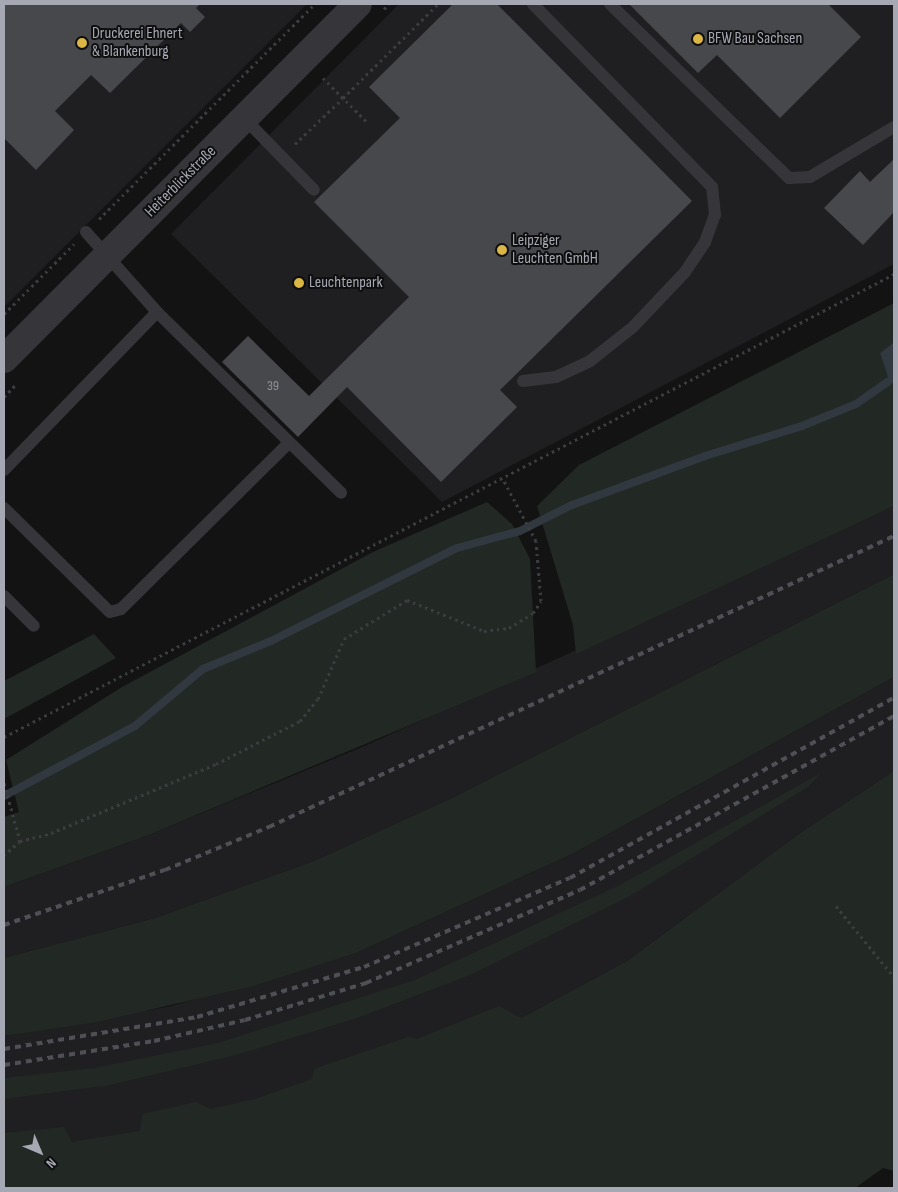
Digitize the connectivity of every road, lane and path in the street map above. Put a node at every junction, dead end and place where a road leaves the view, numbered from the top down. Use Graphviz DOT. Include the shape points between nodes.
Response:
graph roads {
  1 [pos="314,4"];
  2 [pos="358,4"];
  3 [pos="438,4"];
  4 [pos="533,4"];
  5 [pos="610,4"];
  6 [pos="320,74"];
  7 [pos="343,98"];
  8 [pos="244,118"];
  9 [pos="366,121"];
  10 [pos="894,127"];
  11 [pos="282,157"];
  12 [pos="314,190"];
  13 [pos="86,232"];
  14 [pos="107,257"];
  15 [pos="894,274"];
  16 [pos="156,312"];
  17 [pos="4,314"];
  18 [pos="4,359"];
  19 [pos="523,381"];
  20 [pos="289,444"];
  21 [pos="4,470"];
  22 [pos="504,479"];
  23 [pos="341,493"];
  24 [pos="4,508"];
  25 [pos="4,596"];
  26 [pos="34,626"];
  27 [pos="4,737"];
  28 [pos="4,784"];
  29 [pos="20,841"];
  30 [pos="4,855"];
  31 [pos="836,906"];
  32 [pos="894,977"];
  1 -- 13 [label="path"];
  2 -- 8 [label="street, Heiterblickstraße"];
  3 -- 7 [label="path"];
  4 -- 19 [label="lane" via="712,187 715,215 705,242 685,272 632,327 590,361 556,377"];
  5 -- 10 [label="lane" via="788,178 810,177"];
  6 -- 7 [label="path"];
  7 -- 9 [label="path"];
  7 -- 11 [label="path"];
  8 -- 11 [label="lane"];
  8 -- 14 [label="street, Heiterblickstraße"];
  11 -- 12 [label="lane"];
  13 -- 14 [label="lane"];
  13 -- 17 [label="path"];
  14 -- 16 [label="lane"];
  14 -- 18 [label="street, Heiterblickstraße"];
  15 -- 22 [label="path"];
  16 -- 20 [label="lane"];
  16 -- 21 [label="lane"];
  20 -- 23 [label="lane"];
  20 -- 24 [label="lane" via="122,609 110,612"];
  22 -- 27 [label="path"];
  22 -- 29 [label="path" via="536,541 541,601 533,613 509,628 484,631 460,625 406,600 344,640 318,699 300,721 216,764 51,833"];
  25 -- 26 [label="lane"];
  28 -- 29 [label="path"];
  29 -- 30 [label="path"];
  31 -- 32 [label="path"];
}
